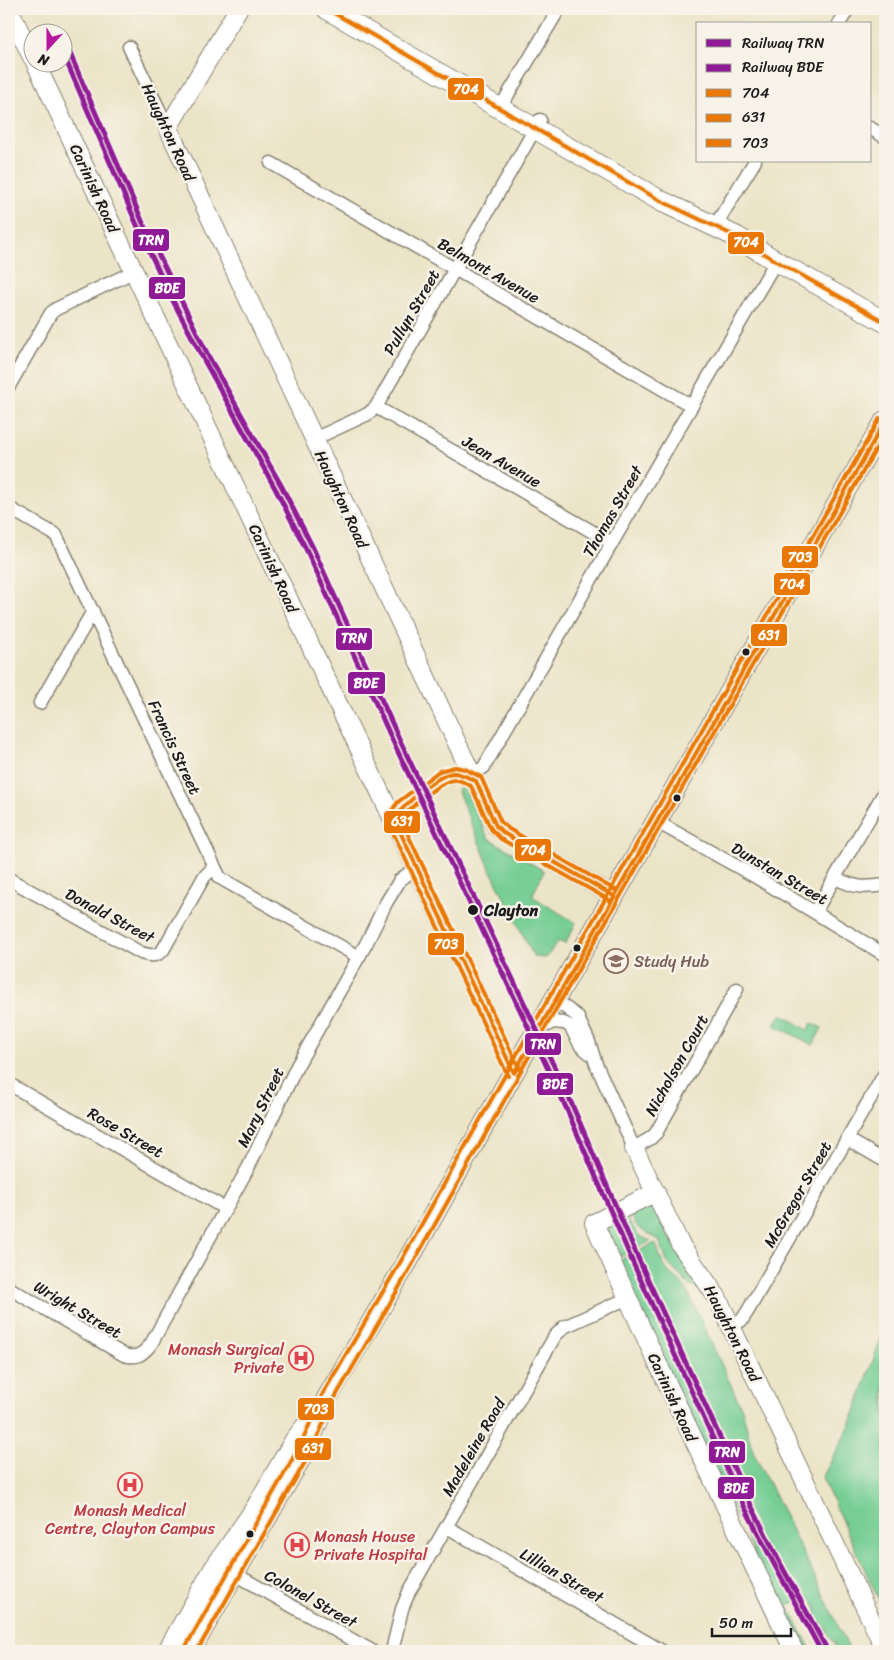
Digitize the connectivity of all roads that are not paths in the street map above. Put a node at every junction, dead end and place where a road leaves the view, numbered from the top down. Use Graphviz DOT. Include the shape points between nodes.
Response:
graph roads {
  1 [pos="9,9"];
  2 [pos="238,9"];
  3 [pos="327,9"];
  4 [pos="345,9"];
  5 [pos="559,9"];
  6 [pos="848,9"];
  7 [pos="840,22"];
  8 [pos="15,36"];
  9 [pos="129,47"];
  10 [pos="40,72"];
  11 [pos="502,103"];
  12 [pos="538,124"];
  13 [pos="168,128"];
  14 [pos="872,129"];
  15 [pos="885,137"];
  16 [pos="754,162"];
  17 [pos="271,163"];
  18 [pos="708,222"];
  19 [pos="776,262"];
  20 [pos="454,269"];
  21 [pos="135,271"];
  22 [pos="885,322"];
  23 [pos="9,386"];
  24 [pos="692,406"];
  25 [pos="376,407"];
  26 [pos="885,421"];
  27 [pos="314,439"];
  28 [pos="9,508"];
  29 [pos="612,543"];
  30 [pos="93,612"];
  31 [pos="40,703"];
  32 [pos="474,775"];
  33 [pos="885,791"];
  34 [pos="657,822"];
  35 [pos="214,867"];
  36 [pos="416,867"];
  37 [pos="835,878"];
  38 [pos="9,879"];
  39 [pos="885,885"];
  40 [pos="614,896"];
  41 [pos="815,912"];
  42 [pos="885,955"];
  43 [pos="359,957"];
  44 [pos="737,989"];
  45 [pos="555,1000"];
  46 [pos="537,1031"];
  47 [pos="592,1055"];
  48 [pos="514,1073"];
  49 [pos="885,1073"];
  50 [pos="9,1084"];
  51 [pos="847,1139"];
  52 [pos="634,1148"];
  53 [pos="885,1161"];
  54 [pos="656,1192"];
  55 [pos="226,1208"];
  56 [pos="9,1288"];
  57 [pos="628,1298"];
  58 [pos="731,1327"];
  59 [pos="132,1357"];
  60 [pos="327,1398"];
  61 [pos="447,1527"];
  62 [pos="235,1574"];
  63 [pos="885,1649"];
  64 [pos="168,1651"];
  65 [pos="190,1651"];
  66 [pos="372,1651"];
  67 [pos="392,1651"];
  68 [pos="662,1651"];
  69 [pos="794,1651"];
  1 -- 8 [label="street"];
  2 -- 13 [label="street"];
  3 -- 11 [label="main road"];
  4 -- 11 [label="main road"];
  5 -- 11 [label="street"];
  6 -- 7 [label="street"];
  9 -- 13 [label="street, Haughton Road"];
  10 -- 21 [label="street, Carinish Road"];
  11 -- 12 [label="main road"];
  12 -- 18 [label="main road" via="662,200"];
  12 -- 20 [label="street, Pullyn Street"];
  13 -- 27 [label="street, Haughton Road"];
  14 -- 15 [label="street"];
  16 -- 18 [label="street"];
  17 -- 20 [label="street, Belmont Avenue"];
  18 -- 19 [label="main road"];
  19 -- 22 [label="main road"];
  19 -- 24 [label="street, Thomas Street"];
  20 -- 24 [label="street, Belmont Avenue"];
  20 -- 25 [label="street, Pullyn Street"];
  21 -- 23 [label="street" via="51,313"];
  21 -- 36 [label="street, Carinish Road"];
  24 -- 29 [label="street, Thomas Street"];
  25 -- 27 [label="street, Pullyn Street" via="368,414"];
  25 -- 29 [label="street, Jean Avenue"];
  26 -- 34 [label="main road"];
  27 -- 32 [label="street, Haughton Road"];
  28 -- 30 [label="street, Francis Street" via="56,534"];
  29 -- 32 [label="street, Thomas Street" via="484,767"];
  30 -- 31 [label="street"];
  30 -- 35 [label="street, Francis Street"];
  32 -- 40 [label="street, Haughton Road" via="496,826"];
  33 -- 37 [label="street"];
  34 -- 40 [label="main road"];
  34 -- 41 [label="street, Dunstan Street"];
  35 -- 38 [label="street, Donald Street" via="204,877 163,950 150,956"];
  35 -- 43 [label="street, Francis Street" via="220,878"];
  36 -- 43 [label="street, Mary Street" via="400,880"];
  36 -- 48 [label="street, Carinish Road"];
  37 -- 39 [label="street" via="866,888"];
  37 -- 41 [label="street"];
  40 -- 45 [label="main road"];
  41 -- 42 [label="street, Dunstan Street"];
  43 -- 55 [label="street, Mary Street" via="298,1066"];
  44 -- 52 [label="street, Nicholson Court" via="656,1133"];
  45 -- 46 [label="main road"];
  45 -- 47 [label="street, Haughton Road" via="577,1016"];
  46 -- 47 [label="street" via="553,1022 564,1023 570,1026 581,1046"];
  46 -- 48 [label="main road"];
  47 -- 52 [label="street, Haughton Road"];
  48 -- 60 [label="main road"];
  49 -- 51 [label="street, McGregor Street"];
  50 -- 55 [label="street, Rose Street"];
  51 -- 53 [label="street"];
  51 -- 58 [label="street, McGregor Street" via="749,1309 742,1320"];
  52 -- 54 [label="street, Haughton Road"];
  54 -- 57 [label="street, Carinish Road" via="594,1222"];
  54 -- 58 [label="street, Haughton Road" via="680,1244 714,1290"];
  55 -- 59 [label="street, Mary Street" via="151,1344 143,1354"];
  56 -- 59 [label="street, Wright Street"];
  57 -- 61 [label="street, Madeleine Road" via="564,1327 555,1336"];
  57 -- 69 [label="street, Carinish Road"];
  58 -- 63 [label="street, Haughton Road"];
  60 -- 62 [label="main road" via="308,1447"];
  60 -- 64 [label="main road" via="295,1440"];
  61 -- 67 [label="street, Madeleine Road" via="409,1592"];
  61 -- 68 [label="street, Lillian Street"];
  62 -- 65 [label="main road"];
  62 -- 66 [label="street, Colonel Street"];
}
